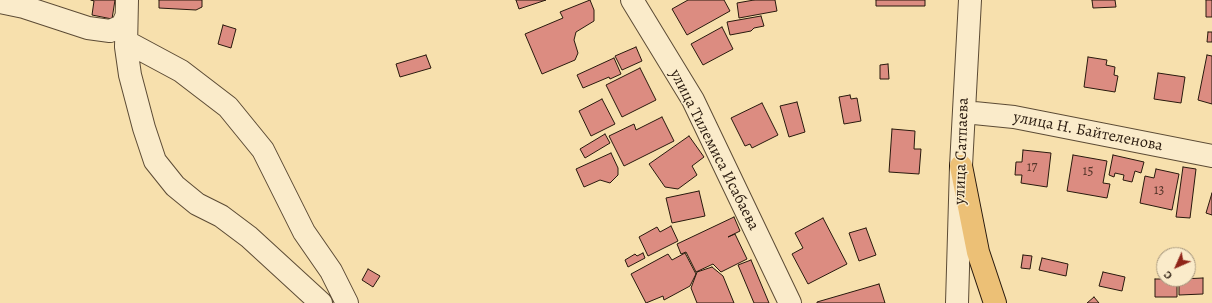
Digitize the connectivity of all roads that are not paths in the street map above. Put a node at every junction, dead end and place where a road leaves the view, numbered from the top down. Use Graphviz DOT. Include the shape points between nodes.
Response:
graph roads {
  1 [pos="632,0"];
  2 [pos="970,0"];
  3 [pos="0,2"];
  4 [pos="126,9"];
  5 [pos="126,42"];
  6 [pos="964,112"];
  7 [pos="1212,156"];
  8 [pos="961,166"];
  9 [pos="321,303"];
  10 [pos="348,303"];
  11 [pos="790,303"];
  12 [pos="957,303"];
  13 [pos="995,303"];
  1 -- 11 [label="street, улица Тилемиса Исабаева" via="693,100"];
  2 -- 6 [label="street, улица Сатпаева"];
  3 -- 4 [label="street" via="110,32 122,26"];
  4 -- 5 [label="street"];
  5 -- 9 [label="street" via="130,75 156,161 175,186 197,204 221,216 249,237"];
  5 -- 10 [label="street" via="181,70 228,107 263,150 304,232 331,271"];
  6 -- 7 [label="street, улица Н. Байтеленова" via="1014,117"];
  6 -- 8 [label="street, улица Сатпаева"];
  8 -- 12 [label="street, улица Сатпаева"];
  8 -- 13 [label="main road" via="978,252"];
}
